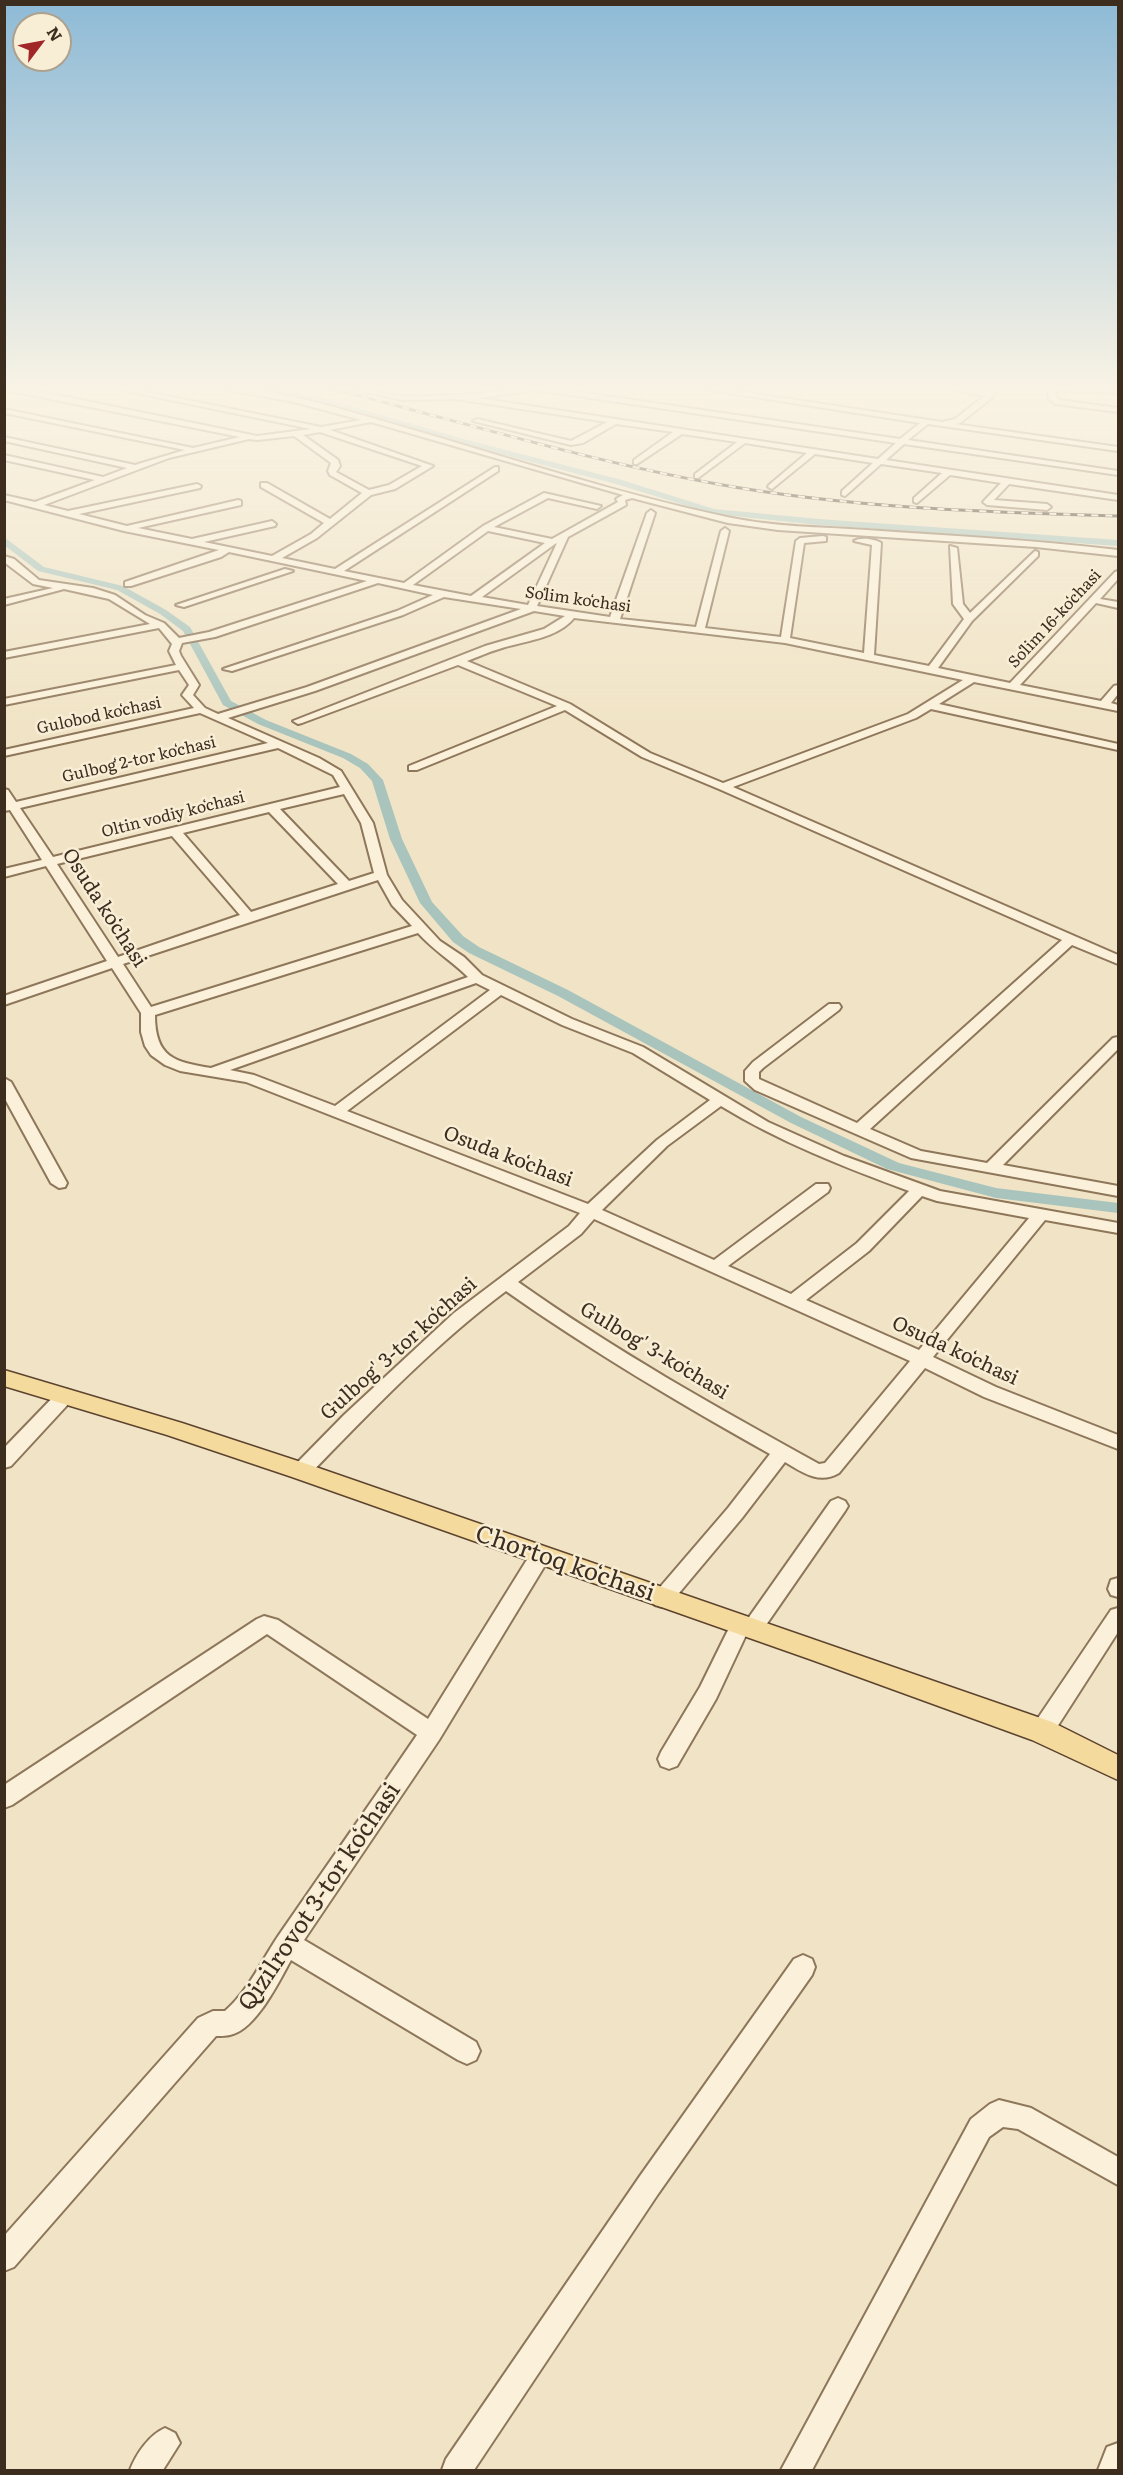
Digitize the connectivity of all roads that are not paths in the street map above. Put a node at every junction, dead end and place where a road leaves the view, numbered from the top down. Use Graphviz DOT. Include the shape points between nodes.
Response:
graph roads {
  1 [pos="22,502"];
  2 [pos="46,502"];
  3 [pos="124,502"];
  4 [pos="293,502"];
  5 [pos="357,502"];
  6 [pos="445,502"];
  7 [pos="535,502"];
  8 [pos="577,502"];
  9 [pos="621,502"];
  10 [pos="655,502"];
  11 [pos="987,502"];
  12 [pos="238,503"];
  13 [pos="36,505"];
  14 [pos="597,506"];
  15 [pos="1047,507"];
  16 [pos="651,513"];
  17 [pos="66,514"];
  18 [pos="330,523"];
  19 [pos="272,524"];
  20 [pos="124,528"];
  21 [pos="486,528"];
  22 [pos="725,531"];
  23 [pos="564,538"];
  24 [pos="188,542"];
  25 [pos="552,542"];
  26 [pos="953,548"];
  27 [pos="222,553"];
  28 [pos="1119,553"];
  29 [pos="1035,554"];
  30 [pos="7,557"];
  31 [pos="273,559"];
  32 [pos="302,565"];
  33 [pos="288,571"];
  34 [pos="336,573"];
  35 [pos="1119,574"];
  36 [pos="377,581"];
  37 [pos="128,584"];
  38 [pos="67,586"];
  39 [pos="406,586"];
  40 [pos="443,594"];
  41 [pos="472,599"];
  42 [pos="1094,600"];
  43 [pos="4,602"];
  44 [pos="182,605"];
  45 [pos="1119,605"];
  46 [pos="531,609"];
  47 [pos="571,615"];
  48 [pos="969,620"];
  49 [pos="614,621"];
  50 [pos="161,625"];
  51 [pos="700,630"];
  52 [pos="784,640"];
  53 [pos="178,641"];
  54 [pos="4,656"];
  55 [pos="869,656"];
  56 [pos="458,661"];
  57 [pos="180,667"];
  58 [pos="228,669"];
  59 [pos="932,669"];
  60 [pos="973,678"];
  61 [pos="1013,686"];
  62 [pos="1119,688"];
  63 [pos="4,702"];
  64 [pos="929,705"];
  65 [pos="1104,705"];
  66 [pos="566,706"];
  67 [pos="1119,708"];
  68 [pos="201,710"];
  69 [pos="218,717"];
  70 [pos="298,721"];
  71 [pos="280,744"];
  72 [pos="1119,747"];
  73 [pos="4,753"];
  74 [pos="413,768"];
  75 [pos="723,787"];
  76 [pos="348,789"];
  77 [pos="4,792"];
  78 [pos="9,807"];
  79 [pos="272,808"];
  80 [pos="175,831"];
  81 [pos="50,862"];
  82 [pos="4,873"];
  83 [pos="381,875"];
  84 [pos="347,886"];
  85 [pos="248,917"];
  86 [pos="420,928"];
  87 [pos="1071,939"];
  88 [pos="1119,960"];
  89 [pos="116,963"];
  90 [pos="477,978"];
  91 [pos="499,990"];
  92 [pos="4,1001"];
  93 [pos="834,1007"];
  94 [pos="148,1013"];
  95 [pos="1119,1041"];
  96 [pos="213,1072"];
  97 [pos="4,1082"];
  98 [pos="720,1100"];
  99 [pos="335,1113"];
  100 [pos="858,1131"];
  101 [pos="991,1168"];
  102 [pos="60,1183"];
  103 [pos="822,1188"];
  104 [pos="920,1189"];
  105 [pos="1119,1191"];
  106 [pos="590,1211"];
  107 [pos="1041,1214"];
  108 [pos="1119,1228"];
  109 [pos="715,1267"];
  110 [pos="506,1282"];
  111 [pos="793,1301"];
  112 [pos="920,1358"];
  113 [pos="4,1378"];
  114 [pos="65,1396"];
  115 [pos="1119,1442"];
  116 [pos="782,1452"];
  117 [pos="4,1461"];
  118 [pos="301,1471"];
  119 [pos="838,1506"];
  120 [pos="540,1556"];
  121 [pos="662,1599"];
  122 [pos="1119,1616"];
  123 [pos="746,1628"];
  124 [pos="1042,1731"];
  125 [pos="431,1733"];
  126 [pos="669,1759"];
  127 [pos="1119,1768"];
  128 [pos="4,1798"];
  129 [pos="287,1944"];
  130 [pos="803,1967"];
  131 [pos="467,2051"];
  132 [pos="1119,2172"];
  133 [pos="4,2257"];
  134 [pos="165,2444"];
  135 [pos="1119,2458"];
  136 [pos="145,2470"];
  137 [pos="457,2470"];
  138 [pos="796,2470"];
  139 [pos="1113,2470"];
  1 -- 13 [label="street, Soʻlim koʻchasi"];
  2 -- 13 [label="street"];
  3 -- 17 [label="street"];
  4 -- 18 [label="street"];
  5 -- 18 [label="street"];
  6 -- 34 [label="street"];
  7 -- 21 [label="street"];
  8 -- 14 [label="street"];
  9 -- 23 [label="street"];
  10 -- 28 [label="street" via="711,517 778,527 1002,541"];
  11 -- 15 [label="street"];
  12 -- 20 [label="street"];
  13 -- 17 [label="street, Soʻlim koʻchasi"];
  16 -- 49 [label="street"];
  17 -- 20 [label="street, Soʻlim koʻchasi"];
  18 -- 31 [label="street"];
  19 -- 24 [label="street"];
  20 -- 24 [label="street, Soʻlim koʻchasi"];
  21 -- 25 [label="street"];
  21 -- 39 [label="street"];
  22 -- 51 [label="street"];
  23 -- 25 [label="street"];
  23 -- 46 [label="street"];
  24 -- 27 [label="street, Soʻlim koʻchasi"];
  25 -- 41 [label="street"];
  26 -- 48 [label="street" via="958,604"];
  27 -- 31 [label="street, Soʻlim koʻchasi"];
  27 -- 33 [label="street"];
  27 -- 37 [label="street"];
  29 -- 48 [label="street"];
  30 -- 38 [label="street" via="36,582"];
  31 -- 32 [label="street, Soʻlim koʻchasi"];
  32 -- 33 [label="street"];
  32 -- 34 [label="street, Soʻlim koʻchasi"];
  33 -- 44 [label="street"];
  34 -- 36 [label="street, Soʻlim koʻchasi"];
  35 -- 42 [label="street, Soʻlim 16-koʻchasi"];
  36 -- 39 [label="street, Soʻlim koʻchasi"];
  36 -- 53 [label="street" via="211,635"];
  38 -- 43 [label="street"];
  38 -- 50 [label="street" via="106,595"];
  39 -- 40 [label="street, Soʻlim koʻchasi"];
  40 -- 41 [label="street, Soʻlim koʻchasi"];
  40 -- 58 [label="street" via="400,613"];
  41 -- 46 [label="street, Soʻlim koʻchasi"];
  42 -- 45 [label="street"];
  42 -- 61 [label="street, Soʻlim 16-koʻchasi"];
  46 -- 47 [label="street, Soʻlim koʻchasi"];
  46 -- 69 [label="street"];
  47 -- 49 [label="street, Soʻlim koʻchasi"];
  47 -- 56 [label="street" via="568,621 539,634"];
  48 -- 59 [label="street"];
  49 -- 51 [label="street, Soʻlim koʻchasi"];
  50 -- 53 [label="street"];
  50 -- 54 [label="street"];
  51 -- 52 [label="street, Soʻlim koʻchasi"];
  52 -- 55 [label="street, Soʻlim koʻchasi"];
  52 -- 55 [label="street" via="800,540 877,543"];
  53 -- 57 [label="street" via="174,651"];
  55 -- 59 [label="street, Soʻlim koʻchasi"];
  56 -- 66 [label="street"];
  56 -- 70 [label="street"];
  57 -- 63 [label="street"];
  57 -- 68 [label="street" via="194,685 187,695"];
  59 -- 60 [label="street, Soʻlim koʻchasi"];
  60 -- 61 [label="street, Soʻlim koʻchasi"];
  60 -- 64 [label="street"];
  61 -- 65 [label="street, Soʻlim koʻchasi"];
  62 -- 65 [label="street"];
  64 -- 72 [label="street"];
  64 -- 75 [label="street" via="912,716"];
  65 -- 67 [label="street, Soʻlim koʻchasi"];
  66 -- 74 [label="street"];
  66 -- 75 [label="street" via="646,755"];
  68 -- 69 [label="street"];
  68 -- 73 [label="street, Gulobod koʻchasi"];
  69 -- 71 [label="street"];
  71 -- 76 [label="street" via="329,767"];
  71 -- 78 [label="street, Gulbogʻ 2-tor koʻchasi"];
  75 -- 87 [label="street"];
  76 -- 79 [label="street, Oltin vodiy koʻchasi"];
  76 -- 83 [label="street" via="367,823"];
  77 -- 78 [label="street, Osuda koʻchasi"];
  78 -- 81 [label="street, Osuda koʻchasi"];
  79 -- 80 [label="street, Oltin vodiy koʻchasi"];
  79 -- 84 [label="street"];
  80 -- 81 [label="street, Oltin vodiy koʻchasi"];
  80 -- 85 [label="street"];
  81 -- 82 [label="street, Oltin vodiy koʻchasi"];
  81 -- 89 [label="street, Osuda koʻchasi"];
  83 -- 84 [label="street"];
  83 -- 86 [label="street" via="397,902"];
  84 -- 85 [label="street"];
  85 -- 89 [label="street"];
  86 -- 90 [label="street"];
  86 -- 94 [label="street"];
  87 -- 88 [label="street"];
  87 -- 100 [label="street"];
  89 -- 92 [label="street"];
  89 -- 94 [label="street, Osuda koʻchasi"];
  90 -- 91 [label="street"];
  90 -- 96 [label="street"];
  91 -- 98 [label="street" via="590,1033 638,1050"];
  91 -- 99 [label="street"];
  93 -- 100 [label="street" via="758,1065 751,1077 760,1087"];
  94 -- 96 [label="street, Osuda koʻchasi" via="147,1037 153,1050 180,1067"];
  95 -- 101 [label="street"];
  96 -- 99 [label="street, Osuda koʻchasi" via="249,1078"];
  97 -- 102 [label="street"];
  98 -- 104 [label="street" via="763,1125 838,1159"];
  98 -- 106 [label="street, Gulbog' 3-tor koʻchasi" via="690,1118"];
  99 -- 106 [label="street, Osuda koʻchasi"];
  100 -- 101 [label="street" via="917,1155"];
  101 -- 105 [label="street"];
  103 -- 109 [label="street"];
  104 -- 107 [label="street" via="968,1203"];
  104 -- 111 [label="street" via="863,1246"];
  106 -- 109 [label="street, Osuda koʻchasi"];
  106 -- 110 [label="street, Gulbog' 3-tor koʻchasi" via="575,1230"];
  107 -- 108 [label="street"];
  107 -- 112 [label="street, Gulbog' 3-koʻchasi"];
  109 -- 111 [label="street, Osuda koʻchasi"];
  110 -- 116 [label="street, Gulbog' 3-koʻchasi" via="671,1390"];
  110 -- 118 [label="street, Gulbog' 3-tor koʻchasi" via="460,1317"];
  111 -- 112 [label="street, Osuda koʻchasi"];
  112 -- 115 [label="street, Osuda koʻchasi" via="999,1396"];
  112 -- 116 [label="street, Gulbog' 3-koʻchasi" via="829,1470 816,1471"];
  113 -- 114 [label="main road, Chortoq koʻchasi"];
  114 -- 117 [label="street"];
  114 -- 118 [label="main road, Chortoq koʻchasi"];
  116 -- 121 [label="street"];
  118 -- 120 [label="main road, Chortoq koʻchasi"];
  119 -- 123 [label="street"];
  120 -- 121 [label="main road, Chortoq koʻchasi"];
  120 -- 125 [label="street, Qizilrovot 3-tor koʻchasi"];
  121 -- 123 [label="main road, Chortoq koʻchasi"];
  122 -- 124 [label="street"];
  123 -- 124 [label="main road, Chortoq koʻchasi"];
  123 -- 126 [label="street"];
  124 -- 127 [label="main road, Chortoq koʻchasi"];
  125 -- 128 [label="street" via="264,1625"];
  125 -- 129 [label="street, Qizilrovot 3-tor koʻchasi"];
  129 -- 131 [label="street"];
  129 -- 133 [label="street, Qizilrovot 3-tor koʻchasi" via="241,2016 230,2023 207,2027"];
  130 -- 137 [label="street" via="649,2185"];
  132 -- 138 [label="street" via="1022,2117 999,2113 980,2128"];
  134 -- 136 [label="street"];
  135 -- 139 [label="street"];
}
